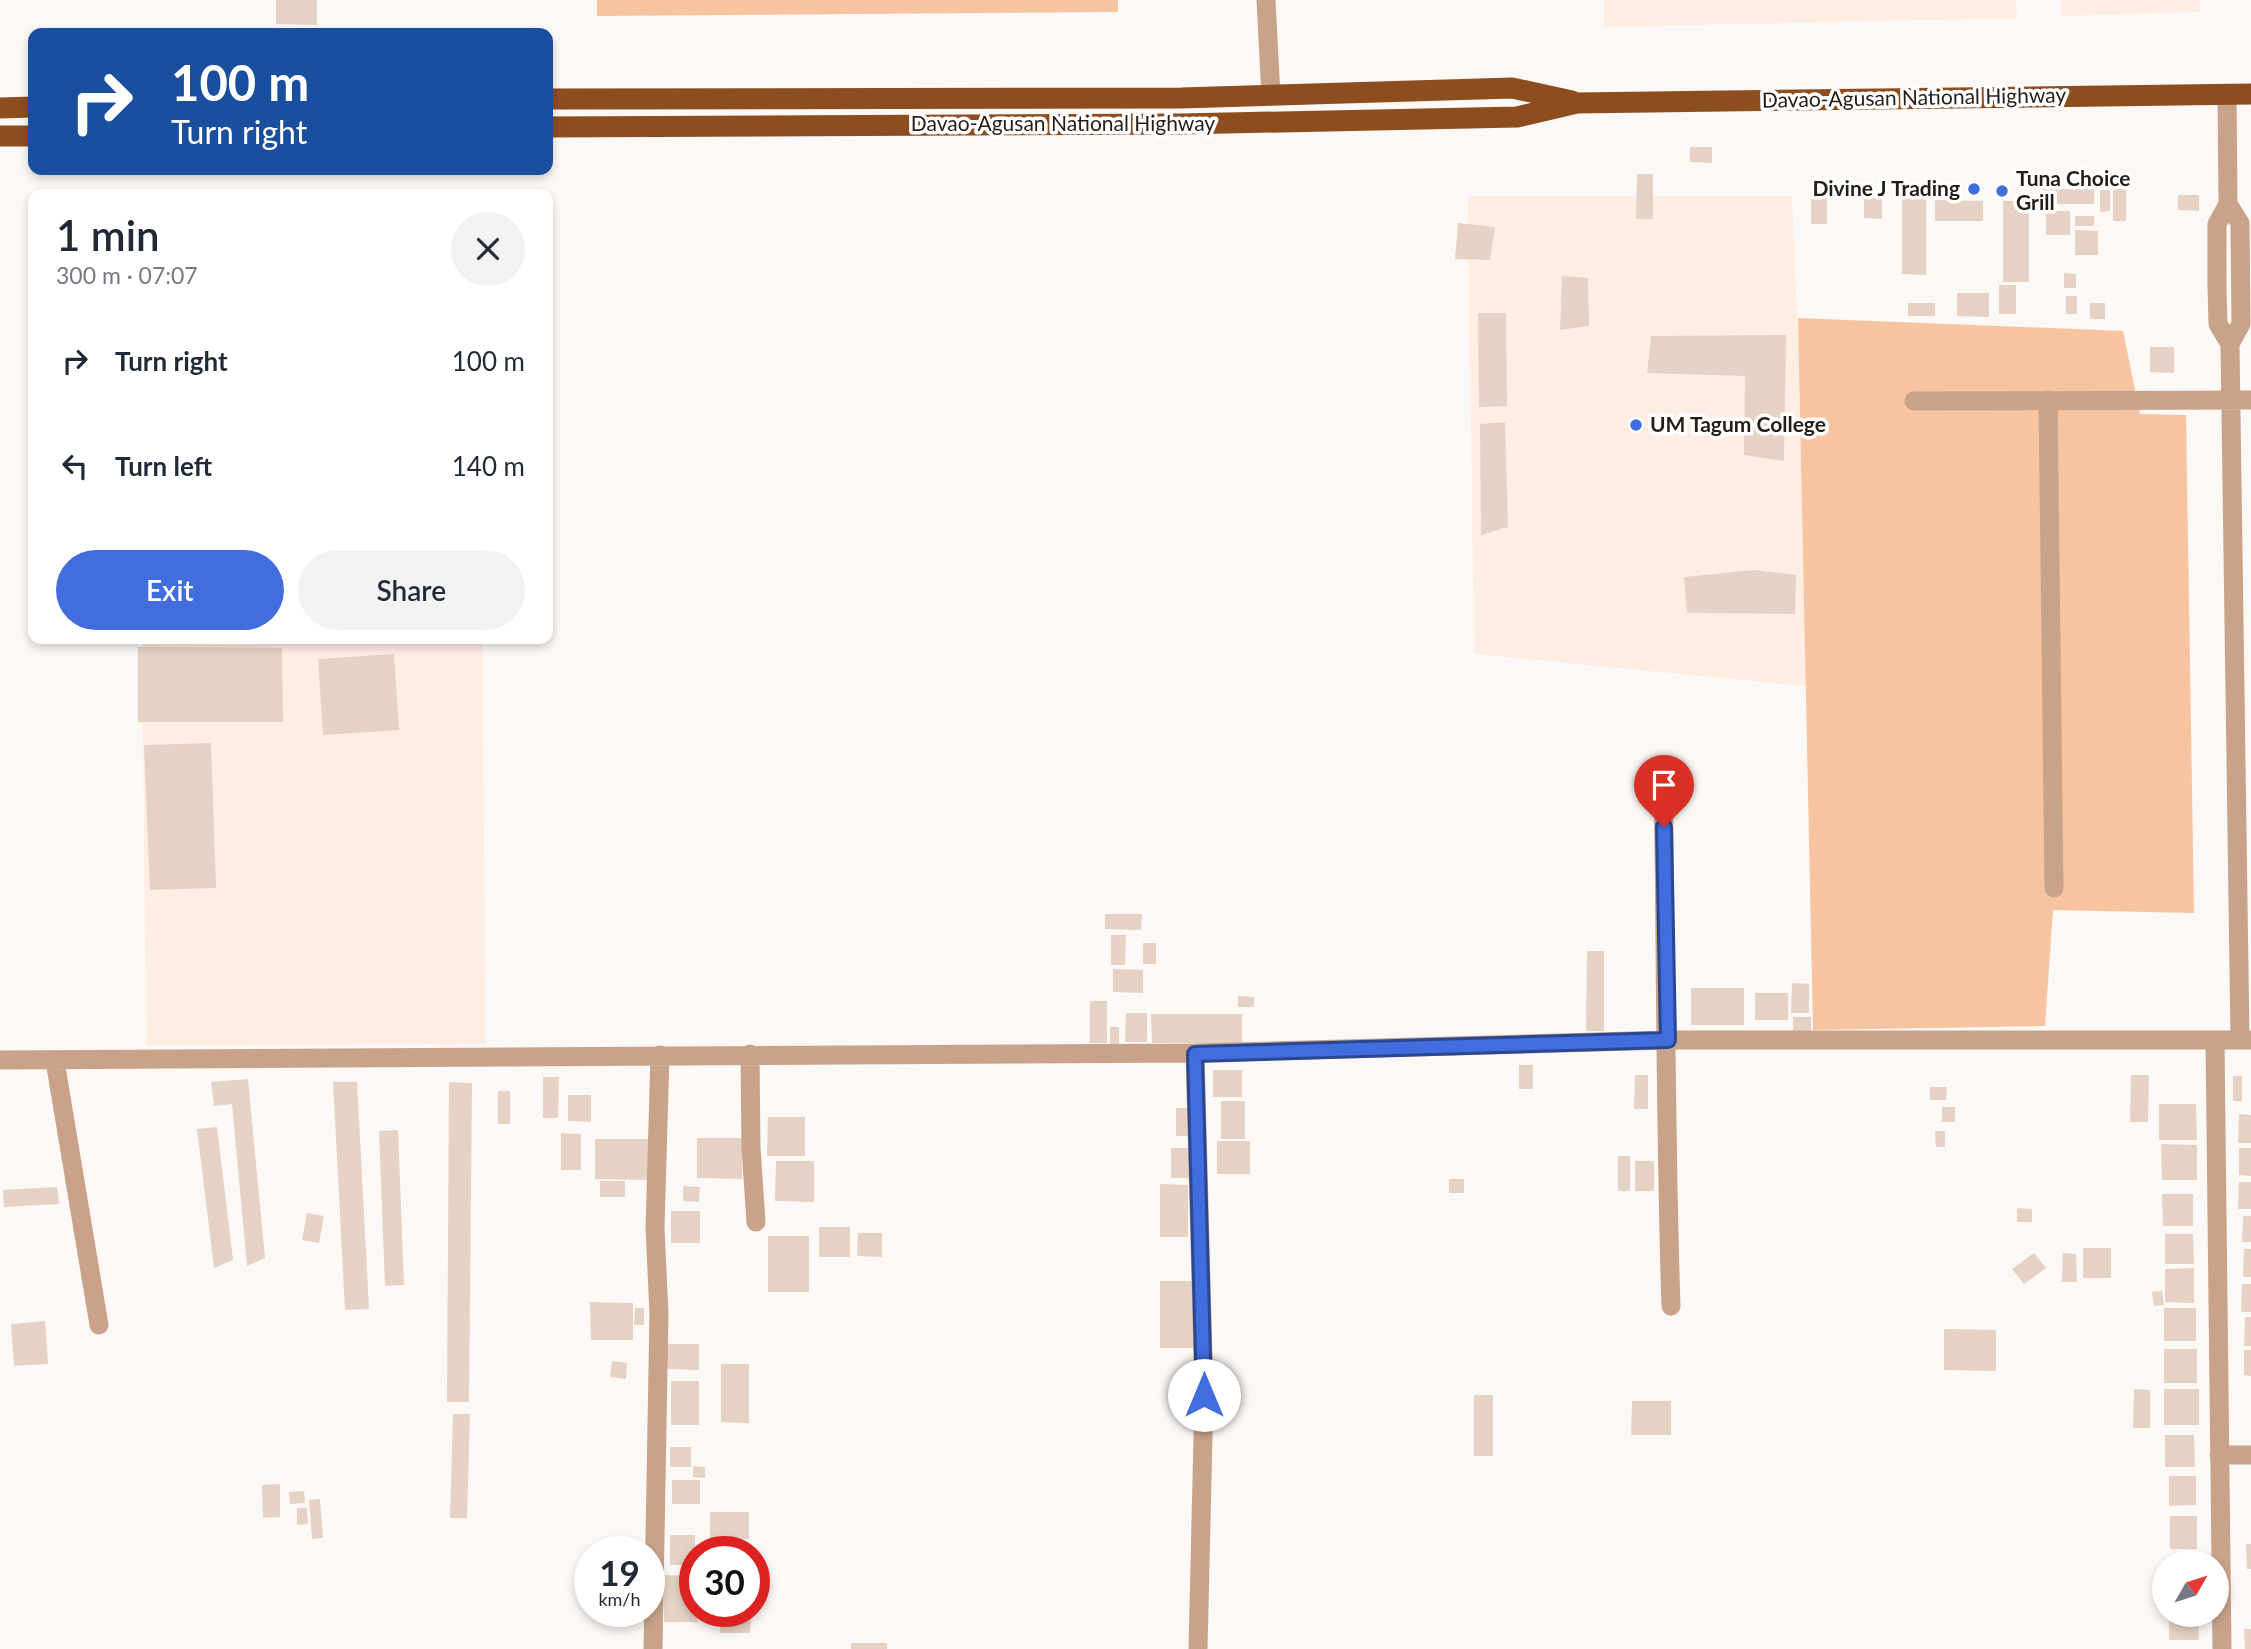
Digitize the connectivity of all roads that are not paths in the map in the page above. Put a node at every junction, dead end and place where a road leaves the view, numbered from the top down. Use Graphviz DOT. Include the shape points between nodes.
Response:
graph roads {
  1 [pos="1266,0"];
  2 [pos="2251,93"];
  3 [pos="2227,94"];
  4 [pos="1271,96"];
  5 [pos="1181,98"];
  6 [pos="553,99"];
  7 [pos="1577,103"];
  8 [pos="28,107"];
  9 [pos="0,108"];
  10 [pos="1181,124"];
  11 [pos="553,127"];
  12 [pos="0,136"];
  13 [pos="28,136"];
  14 [pos="2228,204"];
  15 [pos="2217,287"];
  16 [pos="2241,287"];
  17 [pos="2230,344"];
  18 [pos="2048,400"];
  19 [pos="2230,400"];
  20 [pos="2251,400"];
  21 [pos="1914,401"];
  22 [pos="1663,773"];
  23 [pos="2053,888"];
  24 [pos="1668,1040"];
  25 [pos="2215,1040"];
  26 [pos="2246,1040"];
  27 [pos="750,1054"];
  28 [pos="1195,1054"];
  29 [pos="660,1055"];
  30 [pos="0,1060"];
  31 [pos="55,1061"];
  32 [pos="757,1222"];
  33 [pos="1671,1306"];
  34 [pos="99,1325"];
  35 [pos="2220,1455"];
  36 [pos="2251,1455"];
  37 [pos="653,1649"];
  38 [pos="1198,1649"];
  39 [pos="2222,1649"];
  1 -- 4 [label="street"];
  2 -- 3 [label="highway, Davao-Agusan National Highway"];
  3 -- 7 [label="highway, Davao-Agusan National Highway"];
  3 -- 14 [label="street"];
  4 -- 5 [label="highway, Davao-Agusan National Highway"];
  4 -- 7 [label="highway, Davao-Agusan National Highway" via="1512,88"];
  5 -- 6 [label="highway, Davao-Agusan National Highway"];
  5 -- 10 [label="highway"];
  7 -- 10 [label="highway, Davao-Agusan National Highway" via="1517,117"];
  8 -- 9 [label="highway"];
  10 -- 11 [label="highway, Davao-Agusan National Highway"];
  12 -- 13 [label="highway"];
  14 -- 15 [label="street" via="2217,224"];
  14 -- 16 [label="street" via="2240,223"];
  15 -- 16 [label="street"];
  15 -- 17 [label="street" via="2218,324"];
  16 -- 17 [label="street" via="2241,324"];
  17 -- 19 [label="street"];
  18 -- 19 [label="street"];
  18 -- 21 [label="street"];
  18 -- 23 [label="street"];
  19 -- 20 [label="street"];
  19 -- 26 [label="street"];
  22 -- 24 [label="street"];
  24 -- 25 [label="street"];
  24 -- 28 [label="street"];
  24 -- 33 [label="street"];
  25 -- 26 [label="street"];
  25 -- 35 [label="street"];
  27 -- 28 [label="street"];
  27 -- 29 [label="street"];
  27 -- 32 [label="street"];
  28 -- 38 [label="street" via="1204,1382"];
  29 -- 31 [label="street"];
  29 -- 37 [label="street"];
  30 -- 31 [label="street"];
  31 -- 34 [label="street"];
  35 -- 36 [label="street"];
  35 -- 39 [label="street"];
}
